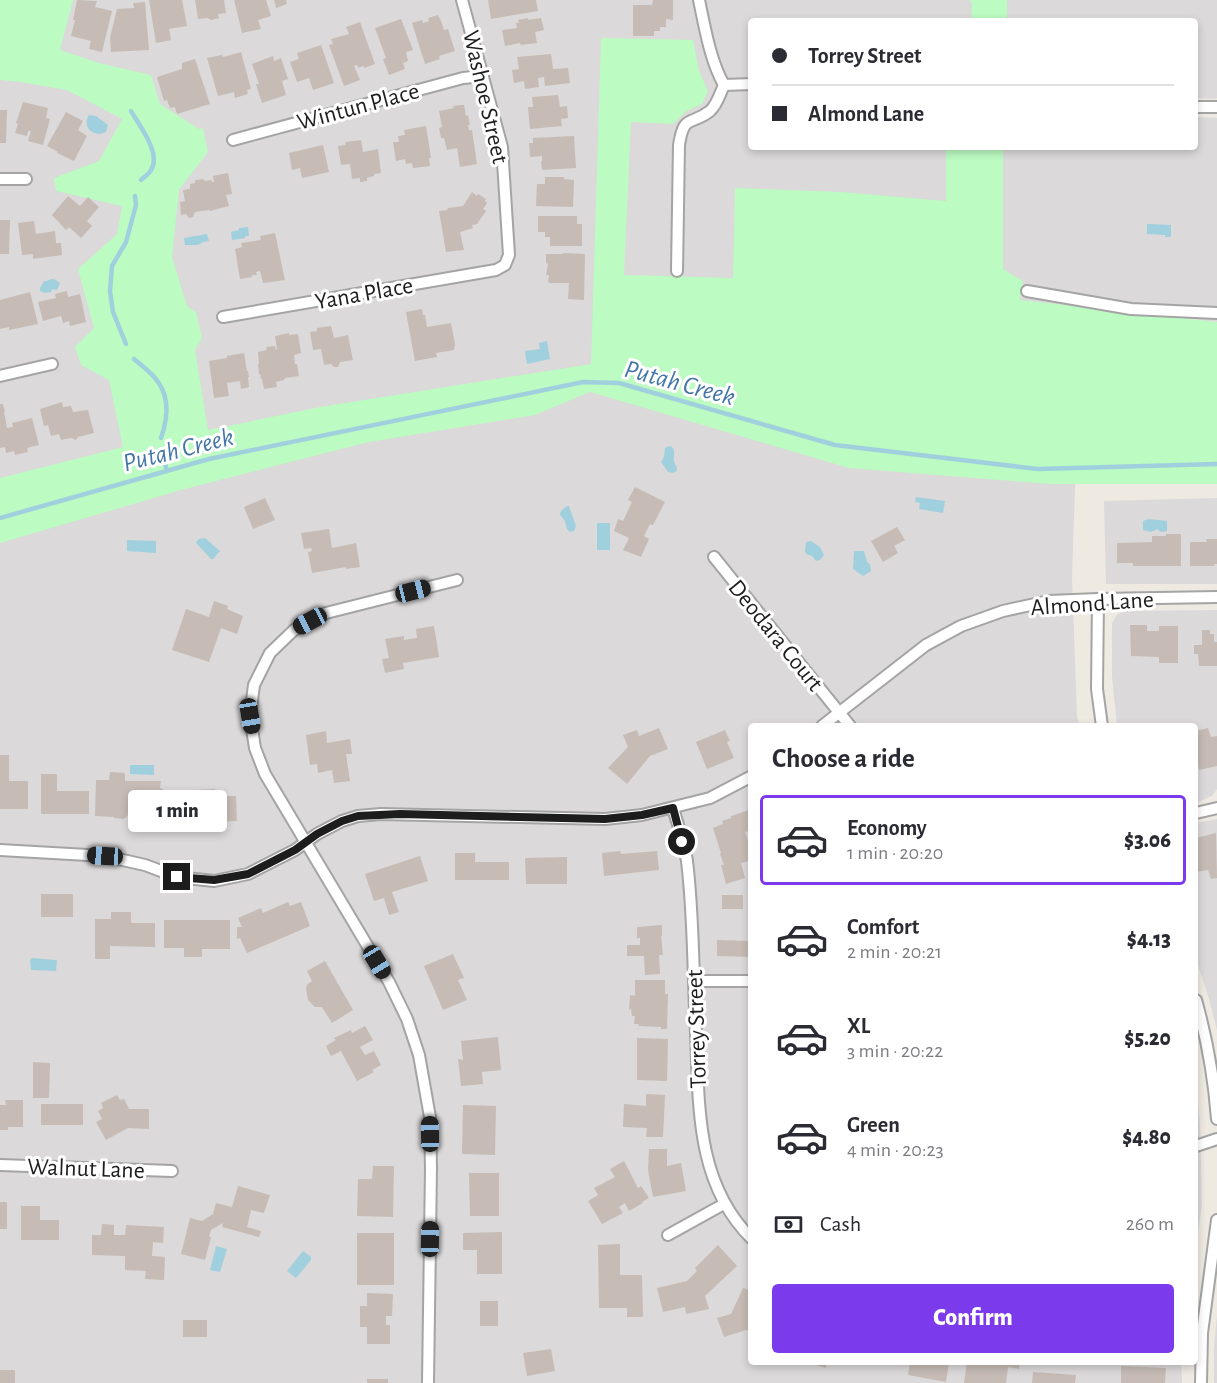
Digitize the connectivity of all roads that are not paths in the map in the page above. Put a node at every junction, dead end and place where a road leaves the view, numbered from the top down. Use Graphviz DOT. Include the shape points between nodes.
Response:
graph roads {
  1 [pos="462,0"];
  2 [pos="699,0"];
  3 [pos="483,76"];
  4 [pos="748,84"];
  5 [pos="724,85"];
  6 [pos="1198,107"];
  7 [pos="1217,107"];
  8 [pos="233,140"];
  9 [pos="0,178"];
  10 [pos="26,180"];
  11 [pos="505,265"];
  12 [pos="676,271"];
  13 [pos="1028,291"];
  14 [pos="1217,313"];
  15 [pos="223,318"];
  16 [pos="52,364"];
  17 [pos="0,376"];
  18 [pos="714,557"];
  19 [pos="457,580"];
  20 [pos="1217,597"];
  21 [pos="1098,599"];
  22 [pos="838,713"];
  23 [pos="826,723"];
  24 [pos="847,723"];
  25 [pos="1101,723"];
  26 [pos="748,778"];
  27 [pos="673,808"];
  28 [pos="1217,808"];
  29 [pos="1198,813"];
  30 [pos="306,841"];
  31 [pos="0,850"];
  32 [pos="694,981"];
  33 [pos="748,981"];
  34 [pos="1198,1008"];
  35 [pos="1217,1119"];
  36 [pos="1217,1139"];
  37 [pos="1198,1145"];
  38 [pos="0,1165"];
  39 [pos="172,1171"];
  40 [pos="724,1204"];
  41 [pos="1217,1220"];
  42 [pos="668,1235"];
  43 [pos="748,1236"];
  44 [pos="1199,1333"];
  45 [pos="428,1383"];
  46 [pos="1201,1383"];
  1 -- 3 [label="street, Washoe Street"];
  2 -- 5 [label="street" via="717,73"];
  3 -- 8 [label="street, Wintun Place" via="463,78"];
  3 -- 11 [label="street, Washoe Street" via="502,147 509,255"];
  4 -- 5 [label="street"];
  5 -- 12 [label="street" via="710,111 689,120 681,131"];
  6 -- 7 [label="street"];
  9 -- 10 [label="street"];
  11 -- 15 [label="street, Yana Place" via="496,270"];
  13 -- 14 [label="street" via="1131,309"];
  16 -- 17 [label="street"];
  18 -- 22 [label="street, Deodara Court"];
  19 -- 30 [label="street" via="326,613 294,630 270,653 254,685 250,716 255,748 265,774"];
  20 -- 21 [label="street, Almond Lane"];
  21 -- 22 [label="street, Almond Lane" via="1049,601 961,626 926,645"];
  21 -- 25 [label="street"];
  22 -- 23 [label="street, Almond Lane"];
  22 -- 24 [label="street, Deodara Court"];
  26 -- 27 [label="street" via="710,798"];
  27 -- 30 [label="street" via="605,819 358,816"];
  27 -- 32 [label="street, Torrey Street" via="687,859"];
  28 -- 29 [label="street"];
  30 -- 31 [label="street" via="248,874 214,880 177,877 105,856"];
  30 -- 45 [label="street" via="389,982 419,1055 430,1117"];
  32 -- 33 [label="street"];
  32 -- 40 [label="street, Torrey Street" via="702,1137"];
  34 -- 35 [label="street" via="1208,1046"];
  36 -- 37 [label="street"];
  38 -- 39 [label="street, Walnut Lane"];
  40 -- 42 [label="street"];
  40 -- 43 [label="street, Torrey Street"];
  41 -- 44 [label="street"];
  44 -- 46 [label="street"];
}
